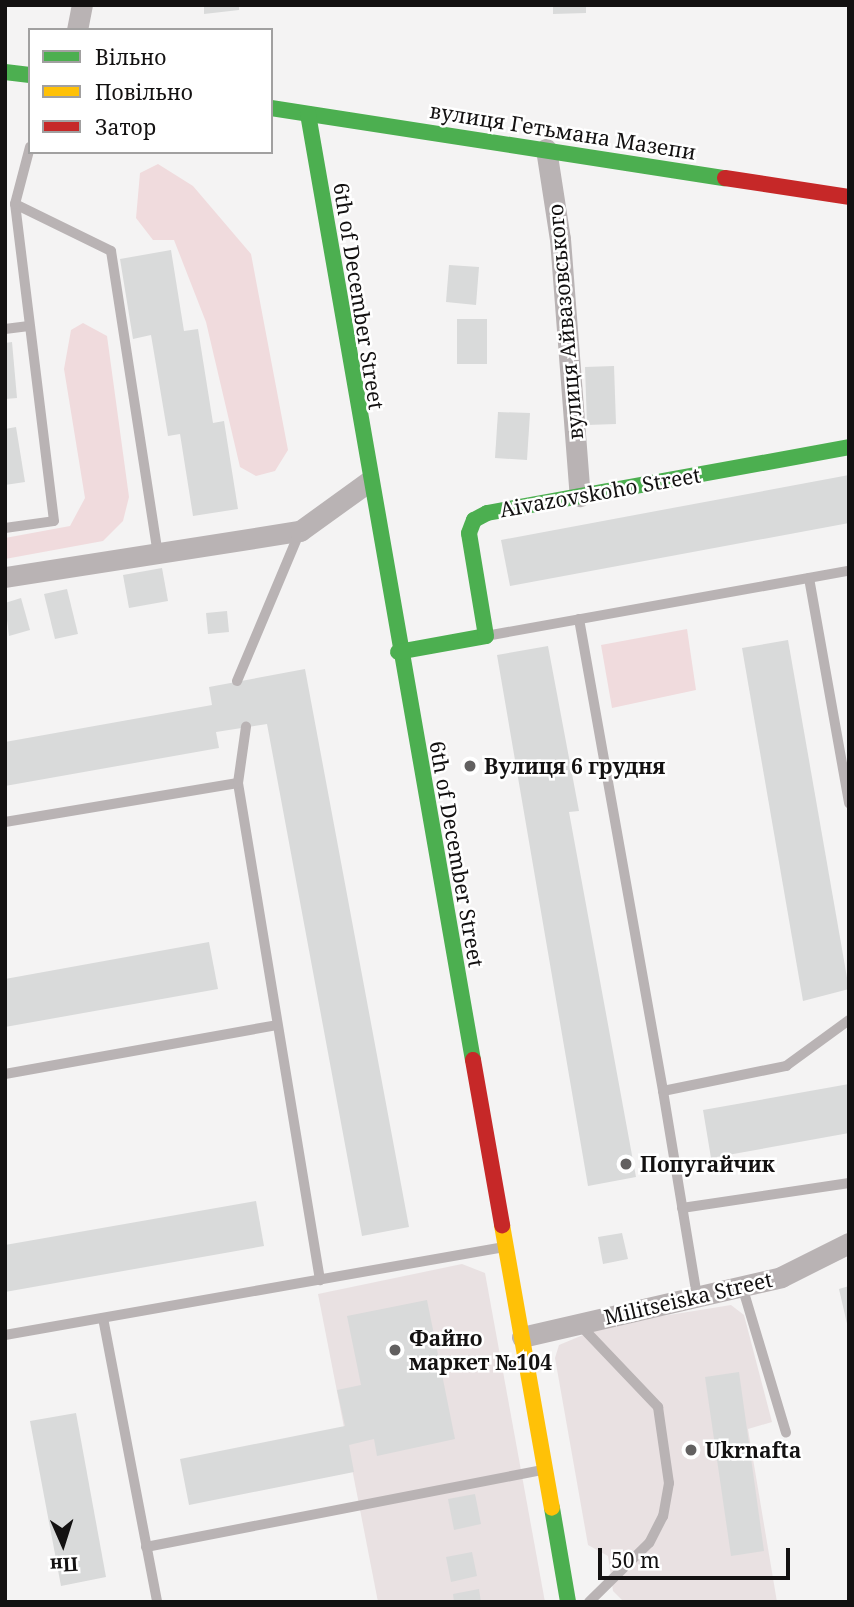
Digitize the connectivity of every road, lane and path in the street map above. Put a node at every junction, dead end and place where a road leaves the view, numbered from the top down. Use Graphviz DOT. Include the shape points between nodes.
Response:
graph roads {
  1 [pos="82,5"];
  2 [pos="76,28"];
  3 [pos="5,72"];
  4 [pos="28,75"];
  5 [pos="273,108"];
  6 [pos="308,114"];
  7 [pos="546,149"];
  8 [pos="28,154"];
  9 [pos="849,197"];
  10 [pos="15,204"];
  11 [pos="29,326"];
  12 [pos="5,329"];
  13 [pos="849,446"];
  14 [pos="368,482"];
  15 [pos="580,496"];
  16 [pos="5,528"];
  17 [pos="300,531"];
  18 [pos="158,553"];
  19 [pos="849,571"];
  20 [pos="5,577"];
  21 [pos="809,578"];
  22 [pos="579,619"];
  23 [pos="486,636"];
  24 [pos="398,652"];
  25 [pos="237,681"];
  26 [pos="246,727"];
  27 [pos="238,783"];
  28 [pos="849,803"];
  29 [pos="5,822"];
  30 [pos="849,1020"];
  31 [pos="276,1025"];
  32 [pos="5,1074"];
  33 [pos="663,1091"];
  34 [pos="849,1183"];
  35 [pos="682,1208"];
  36 [pos="849,1243"];
  37 [pos="507,1246"];
  38 [pos="320,1280"];
  39 [pos="742,1286"];
  40 [pos="697,1296"];
  41 [pos="103,1318"];
  42 [pos="579,1324"];
  43 [pos="5,1335"];
  44 [pos="522,1337"];
  45 [pos="786,1433"];
  46 [pos="545,1470"];
  47 [pos="146,1547"];
  48 [pos="157,1602"];
  49 [pos="568,1602"];
  50 [pos="589,1602"];
  1 -- 2 [label="street"];
  3 -- 4 [label="main road"];
  5 -- 6 [label="main road, вулиця Гетьмана Мазепи"];
  6 -- 7 [label="main road, вулиця Гетьмана Мазепи"];
  6 -- 14 [label="main road, 6th of December Street"];
  7 -- 9 [label="main road, вулиця Гетьмана Мазепи"];
  7 -- 15 [label="street, вулиця Айвазовського" via="560,239"];
  8 -- 10 [label="lane"];
  10 -- 11 [label="lane"];
  10 -- 18 [label="lane" via="111,251"];
  11 -- 12 [label="lane"];
  11 -- 16 [label="lane" via="54,521"];
  13 -- 15 [label="main road, Aivazovskoho Street"];
  14 -- 17 [label="street"];
  14 -- 24 [label="main road, 6th of December Street"];
  15 -- 23 [label="main road, Aivazovskoho Street" via="474,520 469,533"];
  17 -- 18 [label="street"];
  17 -- 25 [label="lane"];
  18 -- 20 [label="street"];
  19 -- 21 [label="lane"];
  21 -- 22 [label="lane"];
  21 -- 28 [label="lane"];
  22 -- 23 [label="lane"];
  22 -- 33 [label="lane"];
  23 -- 24 [label="main road"];
  24 -- 37 [label="main road, 6th of December Street"];
  26 -- 27 [label="lane"];
  27 -- 29 [label="lane"];
  27 -- 31 [label="lane"];
  30 -- 33 [label="lane" via="786,1066"];
  31 -- 32 [label="lane"];
  31 -- 38 [label="lane"];
  33 -- 35 [label="lane"];
  34 -- 35 [label="lane"];
  35 -- 40 [label="lane"];
  36 -- 39 [label="street, Militseiska Street" via="781,1277"];
  37 -- 38 [label="lane"];
  37 -- 44 [label="main road, 6th of December Street"];
  38 -- 41 [label="lane"];
  39 -- 40 [label="street, Militseiska Street"];
  39 -- 45 [label="lane"];
  40 -- 42 [label="street, Militseiska Street"];
  41 -- 43 [label="lane"];
  41 -- 47 [label="lane"];
  42 -- 44 [label="street, Militseiska Street"];
  42 -- 50 [label="lane" via="658,1407 669,1483 663,1516 649,1543"];
  44 -- 46 [label="main road, 6th of December Street"];
  46 -- 47 [label="lane"];
  46 -- 49 [label="main road, 6th of December Street"];
  47 -- 48 [label="lane"];
}
